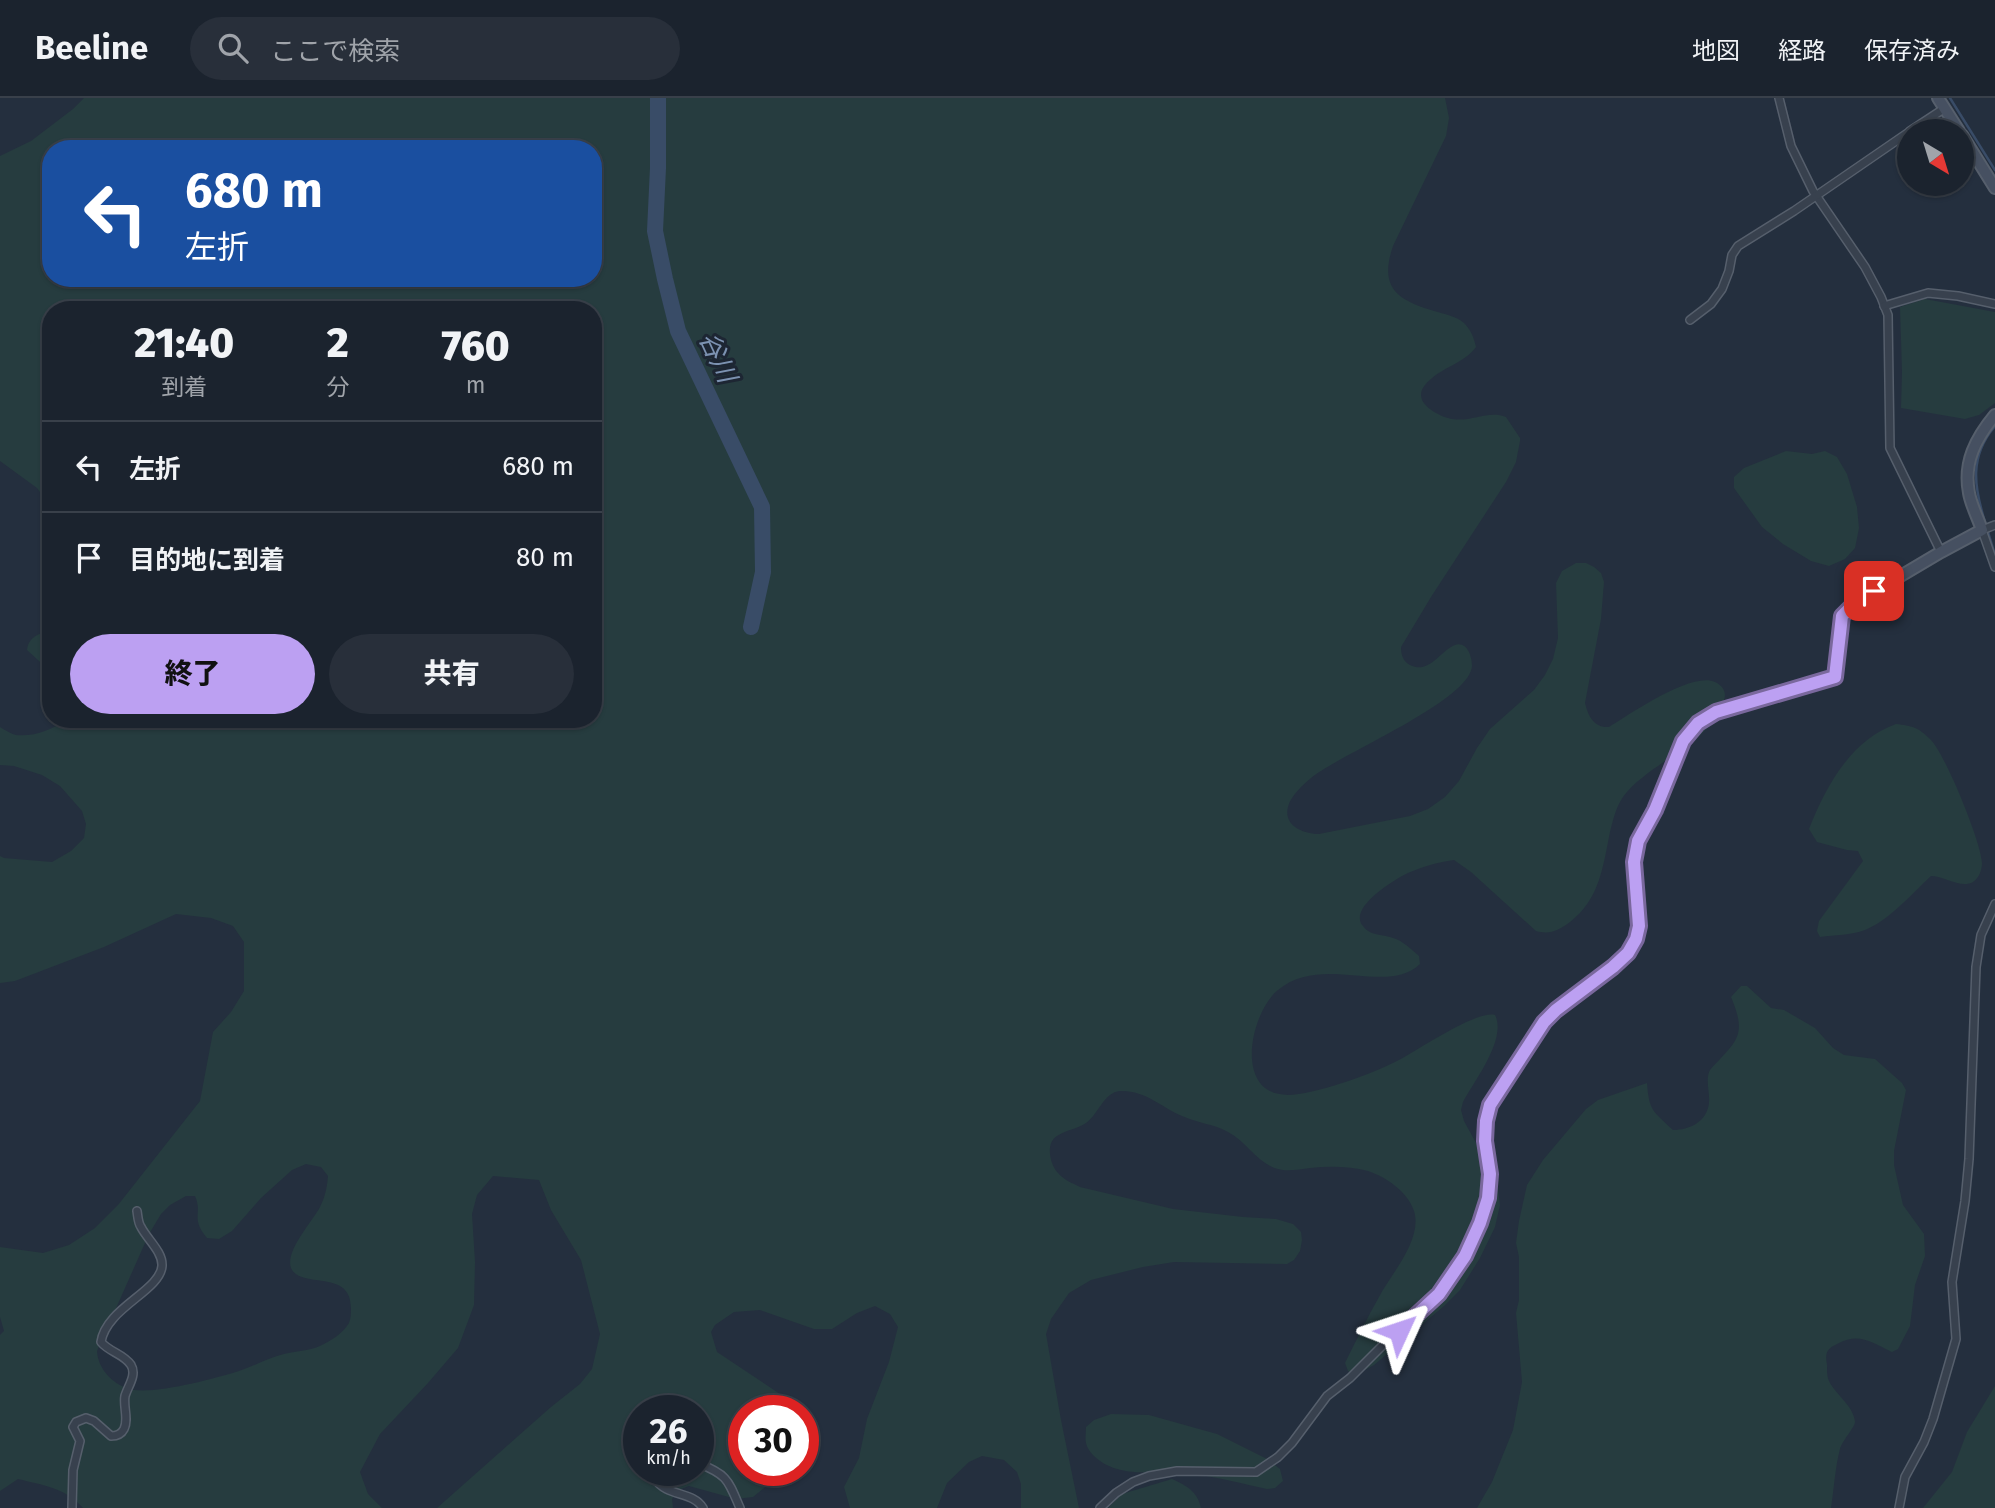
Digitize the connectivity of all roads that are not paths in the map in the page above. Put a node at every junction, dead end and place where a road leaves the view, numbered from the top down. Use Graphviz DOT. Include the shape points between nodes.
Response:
graph roads {
  1 [pos="1779,98"];
  2 [pos="1942,103"];
  3 [pos="1924,119"];
  4 [pos="1952,119"];
  5 [pos="1897,141"];
  6 [pos="1974,154"];
  7 [pos="1995,188"];
  8 [pos="1816,196"];
  9 [pos="1995,304"];
  10 [pos="1885,306"];
  11 [pos="1690,320"];
  12 [pos="1995,415"];
  13 [pos="1995,525"];
  14 [pos="1982,530"];
  15 [pos="1941,552"];
  16 [pos="1995,567"];
  17 [pos="1794,690"];
  18 [pos="1995,904"];
  19 [pos="137,1211"];
  20 [pos="714,1470"];
  21 [pos="659,1486"];
  22 [pos="72,1508"];
  23 [pos="703,1508"];
  24 [pos="740,1508"];
  25 [pos="1100,1508"];
  26 [pos="1899,1508"];
  1 -- 8 [label="street" via="1791,146"];
  2 -- 3 [label="street"];
  2 -- 4 [label="street"];
  5 -- 8 [label="street"];
  6 -- 7 [label="street"];
  8 -- 10 [label="street" via="1865,267"];
  8 -- 11 [label="street" via="1738,246 1722,289"];
  9 -- 10 [label="street" via="1928,293"];
  10 -- 15 [label="street" via="1890,336 1890,448"];
  12 -- 14 [label="street" via="1977,439 1968,465 1969,492"];
  13 -- 14 [label="street"];
  14 -- 15 [label="street"];
  14 -- 16 [label="street"];
  15 -- 17 [label="street" via="1855,603 1842,616 1835,677"];
  17 -- 25 [label="street" via="1716,712 1698,723 1683,741 1638,841 1634,862 1636,939 1613,967 1544,1022 1490,1105 1485,1141 1488,1198 1465,1256 1439,1294 1328,1396 1293,1443 1256,1472 1149,1475 1116,1493"];
  18 -- 26 [label="street" via="1981,935 1976,967 1969,1159 1952,1282 1956,1339 1933,1419 1905,1477"];
  19 -- 22 [label="street" via="139,1225 162,1265 157,1277 102,1335 103,1346 133,1369 124,1403 125,1427 115,1437 94,1421 76,1422 80,1441 72,1470"];
  20 -- 24 [label="street" via="732,1486"];
  21 -- 23 [label="street" via="694,1499"];
}
